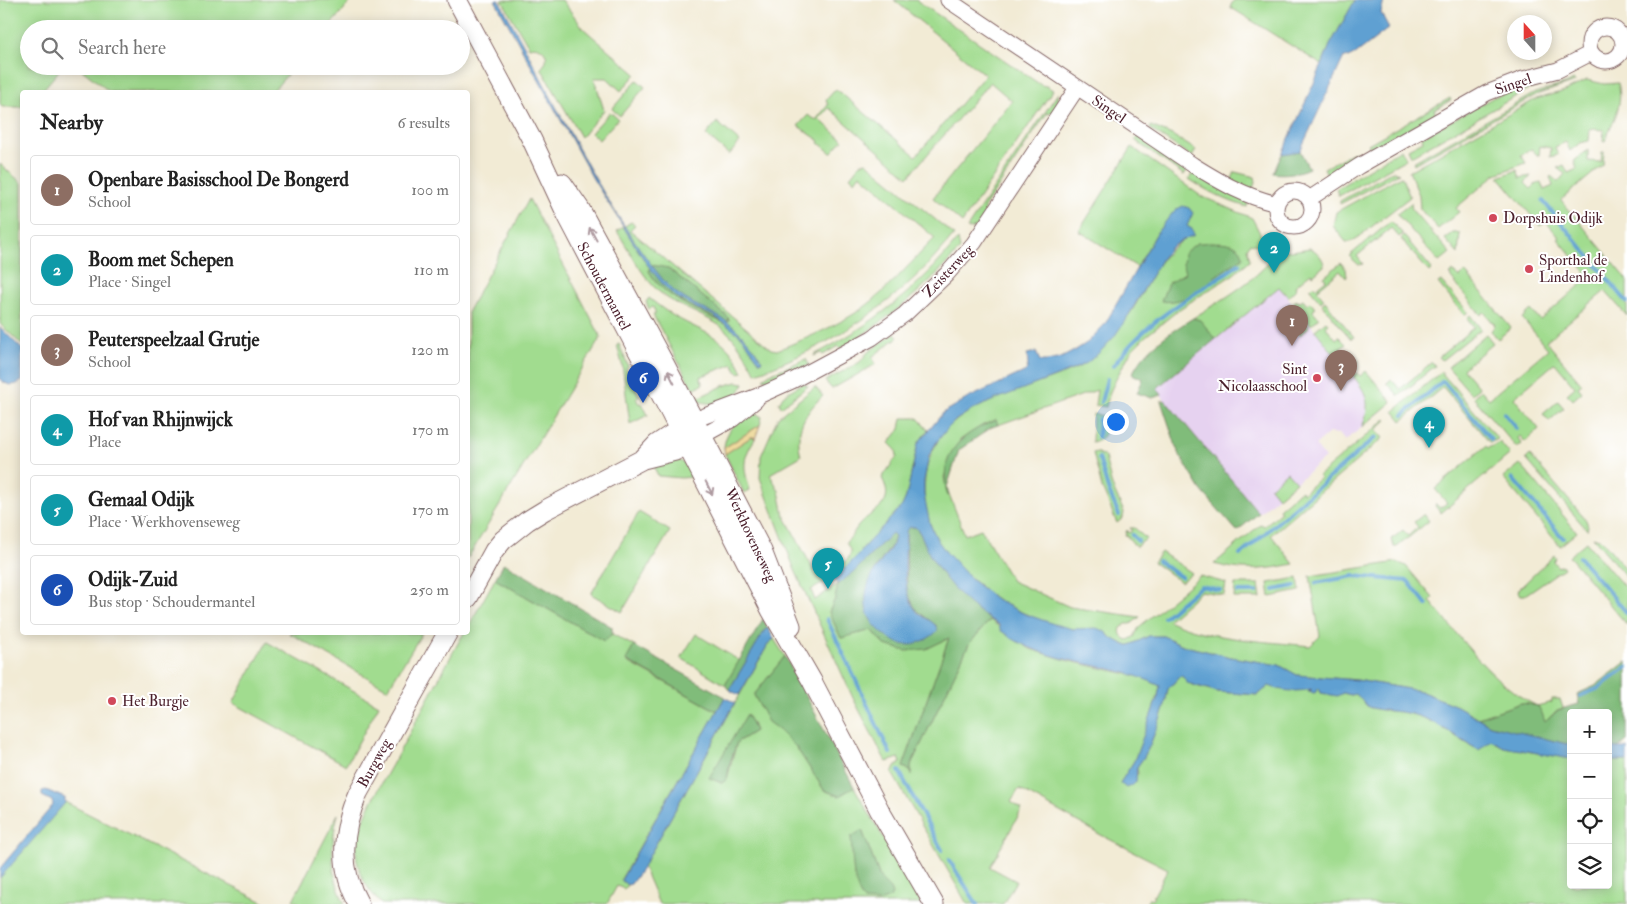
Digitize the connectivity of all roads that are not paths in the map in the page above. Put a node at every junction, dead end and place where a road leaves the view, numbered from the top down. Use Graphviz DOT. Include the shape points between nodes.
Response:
graph roads {
  1 [pos="458,0"];
  2 [pos="948,0"];
  3 [pos="469,20"];
  4 [pos="470,23"];
  5 [pos="1624,33"];
  6 [pos="1591,53"];
  7 [pos="1078,88"];
  8 [pos="1309,199"];
  9 [pos="1277,204"];
  10 [pos="691,433"];
  11 [pos="470,594"];
  12 [pos="446,635"];
  13 [pos="359,904"];
  14 [pos="934,904"];
  1 -- 3 [label="main road, Schoudermantel"];
  2 -- 7 [label="street, Singel"];
  4 -- 10 [label="main road, Schoudermantel" via="532,140 566,215"];
  5 -- 6 [label="street" via="1611,27 1599,28 1590,37"];
  5 -- 6 [label="street" via="1623,49 1614,60 1602,61"];
  6 -- 8 [label="street, Singel" via="1558,70 1487,93 1359,166"];
  7 -- 9 [label="street, Singel" via="1231,188"];
  7 -- 10 [label="street, Zeisterweg" via="974,243 905,314 872,338 763,394 733,419"];
  8 -- 9 [label="street" via="1298,191 1291,191"];
  8 -- 9 [label="street" via="1310,216 1297,226 1282,222 1277,214"];
  10 -- 11 [label="main road" via="665,455 643,459 544,510 514,530 494,551"];
  10 -- 14 [label="main road, Werkhovenseweg" via="771,610"];
  12 -- 13 [label="main road, Burgweg" via="358,793 348,817 344,838 345,862"];
}
